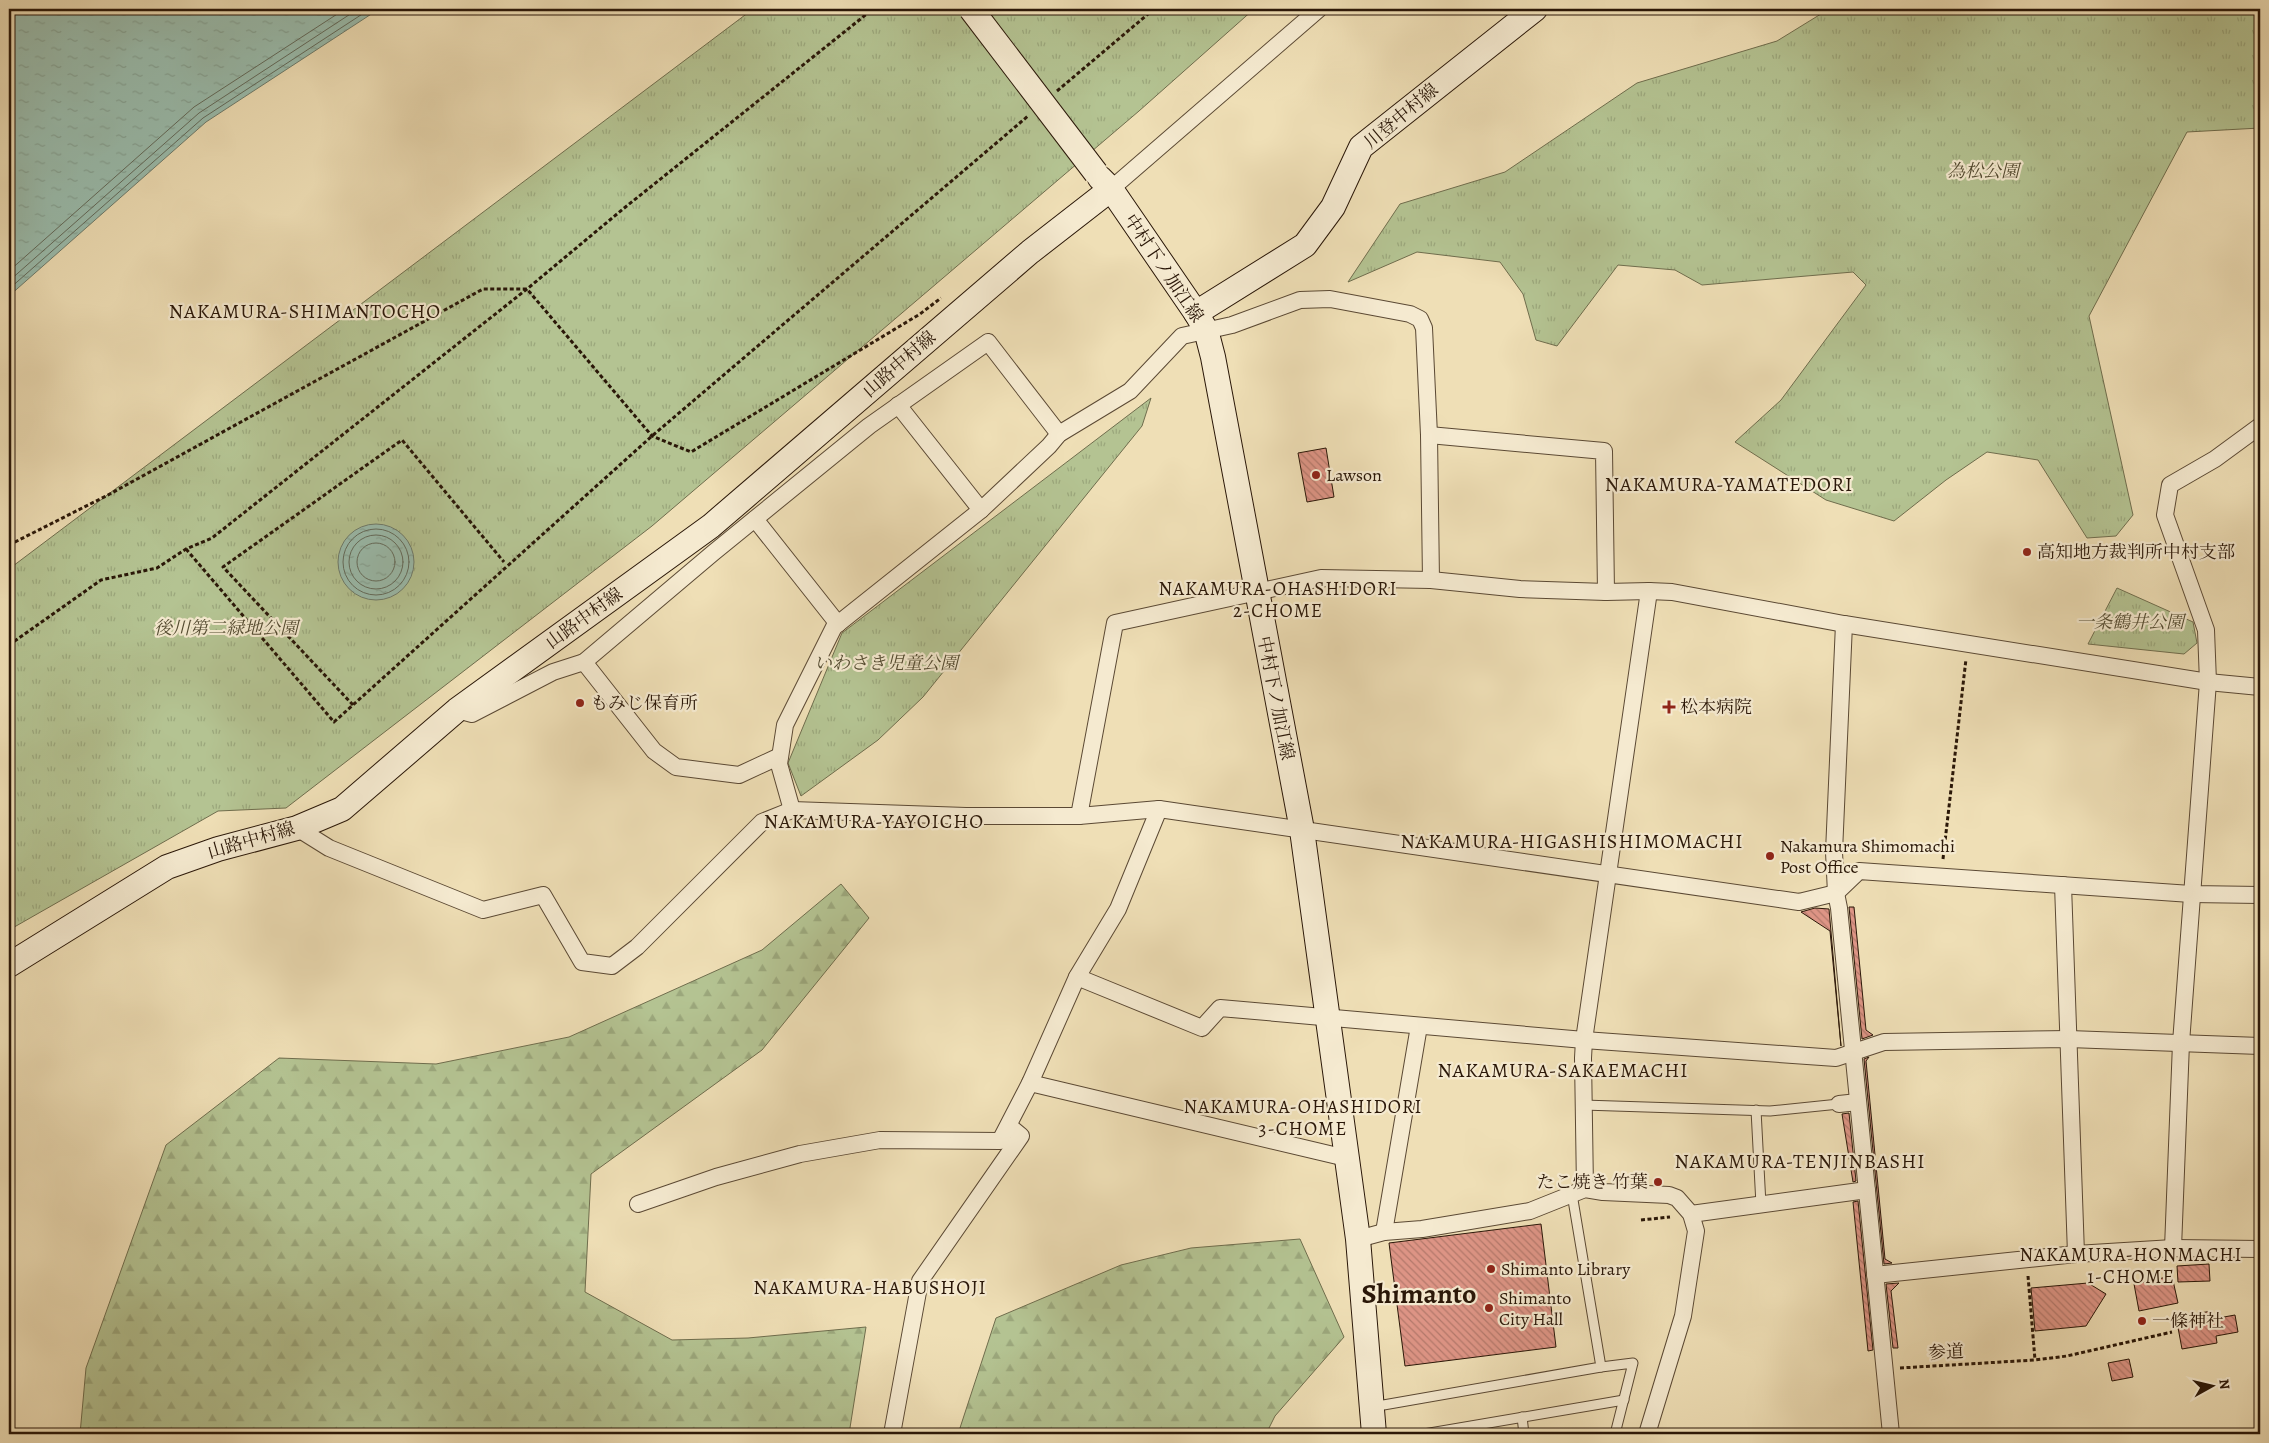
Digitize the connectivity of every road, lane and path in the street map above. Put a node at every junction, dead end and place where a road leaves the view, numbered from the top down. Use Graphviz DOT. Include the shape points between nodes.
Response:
graph roads {
  1 [pos="873,9"];
  2 [pos="971,9"];
  3 [pos="1154,9"];
  4 [pos="1319,9"];
  5 [pos="1535,9"];
  6 [pos="1055,93"];
  7 [pos="1032,112"];
  8 [pos="1103,181"];
  9 [pos="528,289"];
  10 [pos="942,297"];
  11 [pos="1201,322"];
  12 [pos="898,405"];
  13 [pos="2260,426"];
  14 [pos="1059,434"];
  15 [pos="1429,435"];
  16 [pos="652,436"];
  17 [pos="981,510"];
  18 [pos="755,519"];
  19 [pos="9,546"];
  20 [pos="186,549"];
  21 [pos="504,562"];
  22 [pos="1431,580"];
  23 [pos="1649,590"];
  24 [pos="1256,591"];
  25 [pos="1606,592"];
  26 [pos="838,624"];
  27 [pos="1844,624"];
  28 [pos="9,644"];
  29 [pos="1967,644"];
  30 [pos="584,662"];
  31 [pos="2208,682"];
  32 [pos="2260,687"];
  33 [pos="353,705"];
  34 [pos="457,710"];
  35 [pos="780,756"];
  36 [pos="1159,808"];
  37 [pos="792,810"];
  38 [pos="1080,816"];
  39 [pos="297,828"];
  40 [pos="1302,830"];
  41 [pos="1608,875"];
  42 [pos="1941,877"];
  43 [pos="2063,885"];
  44 [pos="1836,893"];
  45 [pos="2191,894"];
  46 [pos="2260,896"];
  47 [pos="9,965"];
  48 [pos="1077,977"];
  49 [pos="1328,1016"];
  50 [pos="1418,1026"];
  51 [pos="2069,1038"];
  52 [pos="1584,1040"];
  53 [pos="2180,1043"];
  54 [pos="2260,1046"];
  55 [pos="1854,1052"];
  56 [pos="1030,1083"];
  57 [pos="1858,1102"];
  58 [pos="1839,1104"];
  59 [pos="1584,1106"];
  60 [pos="1756,1110"];
  61 [pos="1009,1126"];
  62 [pos="1346,1158"];
  63 [pos="1867,1190"];
  64 [pos="1578,1192"];
  65 [pos="638,1204"];
  66 [pos="1761,1204"];
  67 [pos="1691,1214"];
  68 [pos="1641,1220"];
  69 [pos="1384,1232"];
  70 [pos="1358,1239"];
  71 [pos="2173,1248"];
  72 [pos="2260,1248"];
  73 [pos="2076,1254"];
  74 [pos="2026,1258"];
  75 [pos="1875,1275"];
  76 [pos="2172,1332"];
  77 [pos="2035,1360"];
  78 [pos="1601,1367"];
  79 [pos="1885,1369"];
  80 [pos="1624,1400"];
  81 [pos="1372,1407"];
  82 [pos="1522,1417"];
  83 [pos="892,1434"];
  84 [pos="1374,1434"];
  85 [pos="1424,1434"];
  86 [pos="1524,1434"];
  87 [pos="1616,1434"];
  88 [pos="1647,1434"];
  89 [pos="1891,1434"];
  1 -- 9 [label="path"];
  2 -- 8 [label="main road, 中村下ノ加江線, bridge"];
  3 -- 6 [label="path"];
  4 -- 8 [label="street"];
  5 -- 11 [label="main road, 川登中村線" via="1361,147 1332,207 1305,245"];
  7 -- 16 [label="path"];
  8 -- 11 [label="main road, 中村下ノ加江線"];
  8 -- 34 [label="main road, 山路中村線" via="1030,252 712,526"];
  9 -- 16 [label="path"];
  9 -- 19 [label="path" via="482,289"];
  9 -- 20 [label="path" via="212,538"];
  10 -- 16 [label="path" via="920,314 691,452"];
  11 -- 14 [label="street" via="1182,336 1130,390"];
  11 -- 15 [label="street" via="1232,325 1300,300 1330,298 1410,314 1420,319 1424,328"];
  11 -- 24 [label="main road, 中村下ノ加江線" via="1215,367"];
  12 -- 14 [label="street" via="988,342"];
  12 -- 17 [label="street"];
  12 -- 18 [label="street"];
  13 -- 31 [label="street" via="2215,459 2170,485 2165,515 2206,630"];
  14 -- 17 [label="street"];
  15 -- 22 [label="street"];
  15 -- 25 [label="street" via="1604,452"];
  16 -- 33 [label="path"];
  17 -- 26 [label="street"];
  18 -- 26 [label="street"];
  18 -- 30 [label="street"];
  20 -- 28 [label="path" via="157,568 101,580"];
  20 -- 33 [label="path" via="334,722"];
  21 -- 33 [label="path" via="402,440 222,567"];
  22 -- 24 [label="street" via="1321,578"];
  22 -- 25 [label="street" via="1520,589"];
  23 -- 25 [label="street"];
  23 -- 27 [label="street"];
  23 -- 41 [label="street"];
  24 -- 38 [label="street" via="1115,623"];
  24 -- 40 [label="main road, 中村下ノ加江線"];
  26 -- 35 [label="street" via="785,724"];
  27 -- 29 [label="street"];
  27 -- 44 [label="street" via="1834,852"];
  29 -- 31 [label="street"];
  29 -- 42 [label="path"];
  30 -- 34 [label="street" via="553,672 472,714"];
  30 -- 35 [label="street" via="654,751 676,767 740,775"];
  31 -- 32 [label="street"];
  31 -- 45 [label="street"];
  34 -- 39 [label="main road, 山路中村線" via="342,809"];
  35 -- 37 [label="street"];
  36 -- 38 [label="street"];
  36 -- 40 [label="street"];
  36 -- 48 [label="street" via="1118,909"];
  37 -- 38 [label="street"];
  37 -- 39 [label="street" via="762,822 637,947 612,966 582,962 543,895 483,910 329,848"];
  39 -- 47 [label="main road, 山路中村線" via="166,867"];
  40 -- 41 [label="street"];
  40 -- 49 [label="main road, 中村下ノ加江線"];
  41 -- 44 [label="street" via="1799,902"];
  41 -- 52 [label="street"];
  42 -- 43 [label="street"];
  42 -- 44 [label="street" via="1859,871"];
  43 -- 45 [label="street"];
  43 -- 51 [label="street"];
  44 -- 55 [label="street"];
  45 -- 46 [label="street"];
  45 -- 53 [label="street"];
  48 -- 49 [label="street" via="1202,1028 1220,1008"];
  48 -- 56 [label="street"];
  49 -- 50 [label="street"];
  49 -- 62 [label="main road, 中村下ノ加江線"];
  50 -- 52 [label="street"];
  50 -- 69 [label="street"];
  51 -- 53 [label="street"];
  51 -- 55 [label="street" via="1884,1042"];
  51 -- 73 [label="street"];
  52 -- 55 [label="street" via="1836,1058"];
  52 -- 59 [label="street"];
  53 -- 54 [label="street"];
  53 -- 71 [label="street"];
  55 -- 57 [label="street"];
  56 -- 61 [label="street"];
  56 -- 62 [label="street"];
  57 -- 58 [label="street"];
  57 -- 63 [label="street"];
  58 -- 60 [label="lane"];
  59 -- 60 [label="lane"];
  59 -- 64 [label="street"];
  60 -- 66 [label="lane"];
  61 -- 65 [label="street" via="1000,1141 880,1140 800,1154 716,1177"];
  61 -- 83 [label="street" via="1021,1136 920,1281"];
  62 -- 70 [label="main road, 中村下ノ加江線"];
  63 -- 66 [label="street"];
  63 -- 75 [label="street"];
  64 -- 67 [label="street" via="1669,1195 1677,1198"];
  64 -- 69 [label="street" via="1530,1211"];
  64 -- 78 [label="lane"];
  66 -- 67 [label="street"];
  67 -- 68 [label="path"];
  67 -- 88 [label="street" via="1696,1231 1683,1316"];
  69 -- 70 [label="street"];
  70 -- 81 [label="main road, 中村下ノ加江線"];
  71 -- 72 [label="street"];
  71 -- 73 [label="street"];
  73 -- 74 [label="street"];
  74 -- 75 [label="street"];
  74 -- 77 [label="path"];
  75 -- 79 [label="street"];
  76 -- 77 [label="path, 参道" via="2084,1353"];
  77 -- 79 [label="path, 参道"];
  78 -- 80 [label="lane" via="1633,1362"];
  78 -- 81 [label="lane"];
  79 -- 89 [label="street"];
  80 -- 82 [label="lane"];
  80 -- 87 [label="lane"];
  81 -- 84 [label="main road, 中村下ノ加江線"];
  82 -- 85 [label="lane"];
  82 -- 86 [label="lane"];
}
